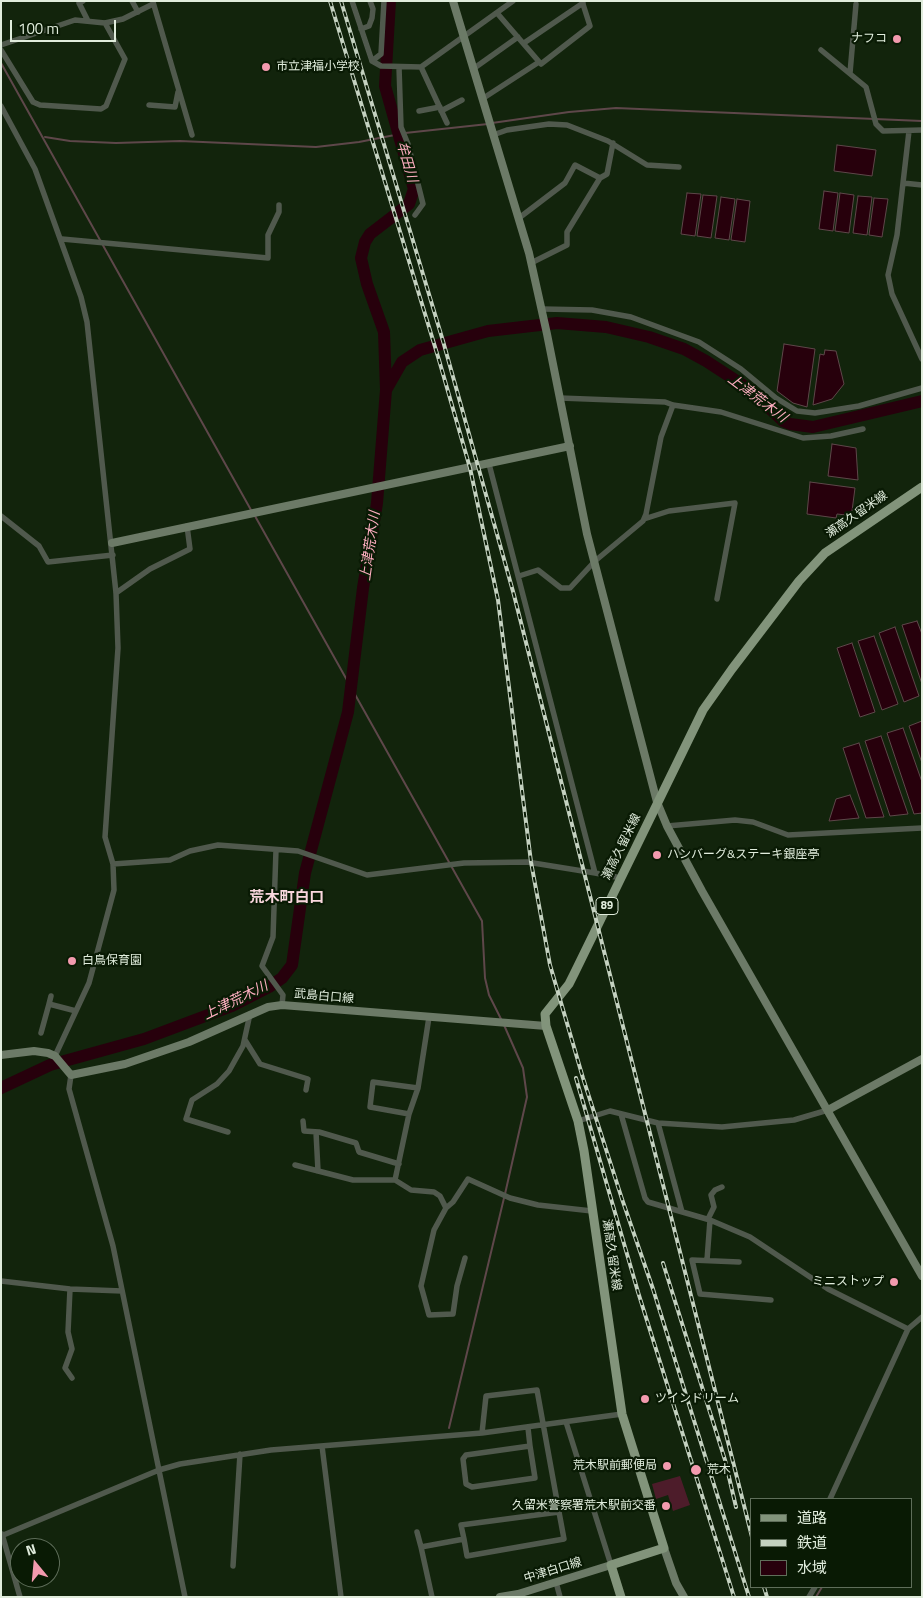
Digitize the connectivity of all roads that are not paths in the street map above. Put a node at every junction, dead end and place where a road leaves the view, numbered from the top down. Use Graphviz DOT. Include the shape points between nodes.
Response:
graph roads {
  1 [pos="83,1"];
  2 [pos="132,1"];
  3 [pos="352,1"];
  4 [pos="370,1"];
  5 [pos="384,1"];
  6 [pos="453,1"];
  7 [pos="513,1"];
  8 [pos="582,2"];
  9 [pos="153,3"];
  10 [pos="856,4"];
  11 [pos="138,12"];
  12 [pos="497,13"];
  13 [pos="88,21"];
  14 [pos="105,23"];
  15 [pos="361,30"];
  16 [pos="464,37"];
  17 [pos="518,37"];
  18 [pos="524,43"];
  19 [pos="1,45"];
  20 [pos="1,50"];
  21 [pos="821,50"];
  22 [pos="372,61"];
  23 [pos="539,62"];
  24 [pos="399,67"];
  25 [pos="421,67"];
  26 [pos="473,69"];
  27 [pos="850,73"];
  28 [pos="179,90"];
  29 [pos="482,99"];
  30 [pos="462,100"];
  31 [pos="149,105"];
  32 [pos="1,106"];
  33 [pos="440,109"];
  34 [pos="419,111"];
  35 [pos="447,123"];
  36 [pos="922,130"];
  37 [pos="909,131"];
  38 [pos="192,135"];
  39 [pos="494,135"];
  40 [pos="613,143"];
  41 [pos="679,167"];
  42 [pos="600,178"];
  43 [pos="903,183"];
  44 [pos="922,185"];
  45 [pos="279,205"];
  46 [pos="415,215"];
  47 [pos="519,218"];
  48 [pos="62,239"];
  49 [pos="531,263"];
  50 [pos="542,309"];
  51 [pos="922,359"];
  52 [pos="922,388"];
  53 [pos="560,398"];
  54 [pos="674,405"];
  55 [pos="863,429"];
  56 [pos="570,446"];
  57 [pos="489,464"];
  58 [pos="922,487"];
  59 [pos="1,516"];
  60 [pos="644,519"];
  61 [pos="187,526"];
  62 [pos="112,543"];
  63 [pos="113,555"];
  64 [pos="594,563"];
  65 [pos="519,576"];
  66 [pos="116,593"];
  67 [pos="717,599"];
  68 [pos="657,802"];
  69 [pos="667,826"];
  70 [pos="922,828"];
  71 [pos="276,850"];
  72 [pos="113,864"];
  73 [pos="595,873"];
  74 [pos="621,878"];
  75 [pos="51,996"];
  76 [pos="49,1004"];
  77 [pos="282,1005"];
  78 [pos="76,1011"];
  79 [pos="250,1014"];
  80 [pos="429,1017"];
  81 [pos="546,1026"];
  82 [pos="41,1033"];
  83 [pos="245,1040"];
  84 [pos="1,1055"];
  85 [pos="55,1056"];
  86 [pos="922,1059"];
  87 [pos="69,1073"];
  88 [pos="418,1088"];
  89 [pos="306,1090"];
  90 [pos="828,1110"];
  91 [pos="409,1114"];
  92 [pos="622,1114"];
  93 [pos="303,1121"];
  94 [pos="578,1121"];
  95 [pos="658,1123"];
  96 [pos="228,1132"];
  97 [pos="316,1132"];
  98 [pos="398,1164"];
  99 [pos="294,1165"];
  100 [pos="318,1171"];
  101 [pos="395,1180"];
  102 [pos="722,1187"];
  103 [pos="446,1208"];
  104 [pos="592,1211"];
  105 [pos="682,1212"];
  106 [pos="709,1220"];
  107 [pos="465,1258"];
  108 [pos="707,1260"];
  109 [pos="739,1262"];
  110 [pos="922,1276"];
  111 [pos="1,1281"];
  112 [pos="70,1289"];
  113 [pos="122,1291"];
  114 [pos="771,1300"];
  115 [pos="922,1316"];
  116 [pos="908,1329"];
  117 [pos="72,1378"];
  118 [pos="622,1414"];
  119 [pos="566,1422"];
  120 [pos="544,1426"];
  121 [pos="528,1428"];
  122 [pos="482,1433"];
  123 [pos="322,1446"];
  124 [pos="530,1446"];
  125 [pos="240,1454"];
  126 [pos="159,1470"];
  127 [pos="830,1498"];
  128 [pos="559,1512"];
  129 [pos="417,1532"];
  130 [pos="2,1534"];
  131 [pos="464,1539"];
  132 [pos="421,1547"];
  133 [pos="664,1548"];
  134 [pos="611,1565"];
  135 [pos="233,1566"];
  136 [pos="556,1582"];
  137 [pos="516,1595"];
  138 [pos="20,1597"];
  139 [pos="185,1597"];
  140 [pos="341,1597"];
  141 [pos="432,1597"];
  142 [pos="500,1597"];
  143 [pos="560,1597"];
  144 [pos="621,1597"];
  145 [pos="684,1597"];
  1 -- 13 [label="street" via="80,3"];
  2 -- 11 [label="street"];
  3 -- 15 [label="street"];
  4 -- 15 [label="street" via="372,18"];
  5 -- 22 [label="street" via="381,54"];
  6 -- 16 [label="street"];
  7 -- 12 [label="street"];
  8 -- 18 [label="street"];
  8 -- 23 [label="street" via="590,26"];
  9 -- 11 [label="street"];
  9 -- 28 [label="street"];
  10 -- 27 [label="street"];
  11 -- 14 [label="street"];
  12 -- 16 [label="street"];
  12 -- 17 [label="street"];
  13 -- 14 [label="street"];
  13 -- 19 [label="street" via="75,20"];
  14 -- 20 [label="street" via="125,59 106,106 100,109 33,102"];
  15 -- 22 [label="street"];
  16 -- 25 [label="street"];
  16 -- 26 [label="street"];
  17 -- 18 [label="street"];
  17 -- 26 [label="street"];
  18 -- 23 [label="street"];
  21 -- 27 [label="street"];
  22 -- 24 [label="street" via="381,66"];
  23 -- 29 [label="street"];
  24 -- 25 [label="street"];
  24 -- 46 [label="street" via="401,127 423,204"];
  25 -- 33 [label="street"];
  26 -- 29 [label="street"];
  27 -- 37 [label="street" via="866,86 876,124 884,131"];
  28 -- 31 [label="street" via="174,107"];
  28 -- 38 [label="street"];
  29 -- 39 [label="street"];
  30 -- 33 [label="street"];
  32 -- 48 [label="street" via="35,169"];
  33 -- 34 [label="street"];
  33 -- 35 [label="street"];
  36 -- 37 [label="street"];
  37 -- 43 [label="street"];
  39 -- 40 [label="street" via="550,124 567,125"];
  39 -- 47 [label="street"];
  40 -- 41 [label="street" via="647,165"];
  40 -- 42 [label="street" via="607,174"];
  42 -- 47 [label="street" via="575,165 565,183"];
  42 -- 49 [label="street" via="567,232 567,245"];
  43 -- 44 [label="street"];
  43 -- 51 [label="street" via="888,275 892,294"];
  45 -- 48 [label="street" via="268,235 268,258"];
  47 -- 49 [label="street"];
  48 -- 62 [label="street" via="86,322"];
  49 -- 50 [label="street"];
  50 -- 52 [label="street" via="592,310 631,317 699,342 797,411 816,413 859,406"];
  50 -- 53 [label="street"];
  53 -- 54 [label="street"];
  53 -- 56 [label="street"];
  54 -- 55 [label="street" via="721,412 803,438"];
  54 -- 60 [label="street" via="661,436"];
  56 -- 57 [label="street"];
  56 -- 64 [label="street"];
  57 -- 61 [label="street"];
  57 -- 65 [label="street"];
  58 -- 68 [label="main road, 瀬高久留米線 / 89" via="825,553 799,581 703,710"];
  59 -- 63 [label="street" via="39,546 48,562"];
  60 -- 64 [label="street"];
  60 -- 67 [label="street" via="669,510 735,503"];
  61 -- 62 [label="street"];
  61 -- 66 [label="street" via="190,549"];
  62 -- 63 [label="street"];
  63 -- 66 [label="street"];
  64 -- 65 [label="street" via="566,589 538,570"];
  64 -- 68 [label="street"];
  65 -- 73 [label="street"];
  66 -- 72 [label="street" via="118,648 105,837"];
  68 -- 69 [label="street"];
  68 -- 74 [label="main road, 瀬高久留米線 / 89"];
  69 -- 70 [label="street" via="735,820 788,834"];
  69 -- 90 [label="street"];
  71 -- 72 [label="street" via="218,845 190,851 170,860"];
  71 -- 73 [label="street" via="298,851 367,875 464,863 527,862"];
  71 -- 77 [label="street" via="273,937 262,966 283,995"];
  72 -- 78 [label="street" via="114,890 89,983"];
  73 -- 74 [label="street"];
  74 -- 81 [label="main road, 瀬高久留米線 / 89" via="569,984 544,1014"];
  75 -- 76 [label="street"];
  76 -- 78 [label="street"];
  76 -- 82 [label="street"];
  77 -- 79 [label="street, 武島白口線"];
  77 -- 80 [label="street, 武島白口線"];
  78 -- 85 [label="street"];
  79 -- 83 [label="street"];
  79 -- 87 [label="street, 武島白口線" via="189,1042 125,1064"];
  80 -- 81 [label="street, 武島白口線"];
  80 -- 88 [label="street"];
  81 -- 94 [label="main road, 瀬高久留米線"];
  83 -- 89 [label="street" via="260,1064 308,1079"];
  83 -- 96 [label="street" via="229,1071 217,1084 192,1100 186,1119"];
  84 -- 85 [label="street" via="34,1051"];
  85 -- 87 [label="street"];
  86 -- 90 [label="street"];
  87 -- 113 [label="street" via="69,1089 113,1246"];
  88 -- 91 [label="street"];
  88 -- 91 [label="street" via="373,1082 370,1107"];
  90 -- 95 [label="street" via="794,1120 730,1127"];
  90 -- 110 [label="street"];
  91 -- 98 [label="street"];
  92 -- 94 [label="street" via="610,1111"];
  92 -- 95 [label="street"];
  92 -- 105 [label="street" via="645,1198 648,1202"];
  93 -- 97 [label="street" via="304,1131"];
  94 -- 104 [label="main road, 瀬高久留米線"];
  95 -- 105 [label="street"];
  97 -- 98 [label="street" via="356,1143 358,1152"];
  97 -- 100 [label="street"];
  98 -- 101 [label="street"];
  99 -- 100 [label="street"];
  100 -- 101 [label="street" via="353,1180"];
  101 -- 103 [label="street" via="411,1190 434,1192"];
  102 -- 106 [label="street" via="712,1195 714,1207"];
  103 -- 104 [label="street" via="468,1179 510,1198 538,1205"];
  103 -- 107 [label="street" via="434,1230 421,1286 429,1315 453,1314 456,1286"];
  104 -- 118 [label="main road, 瀬高久留米線"];
  105 -- 106 [label="street"];
  106 -- 108 [label="street"];
  106 -- 116 [label="street" via="750,1237 828,1289"];
  108 -- 109 [label="street"];
  108 -- 114 [label="street" via="692,1260 700,1294"];
  111 -- 112 [label="street"];
  112 -- 113 [label="street"];
  112 -- 117 [label="street" via="68,1332 72,1349 65,1368"];
  113 -- 126 [label="street"];
  115 -- 116 [label="street"];
  116 -- 127 [label="street"];
  118 -- 119 [label="street"];
  118 -- 133 [label="main road, 瀬高久留米線"];
  119 -- 120 [label="street"];
  119 -- 134 [label="street"];
  120 -- 121 [label="street"];
  120 -- 122 [label="street" via="537,1390 486,1396"];
  120 -- 128 [label="street"];
  121 -- 122 [label="street"];
  121 -- 124 [label="street"];
  122 -- 123 [label="street"];
  123 -- 125 [label="street"];
  123 -- 140 [label="street"];
  124 -- 124 [label="street" via="466,1455 463,1459 466,1484 472,1487 535,1478"];
  125 -- 126 [label="street"];
  125 -- 135 [label="street"];
  126 -- 130 [label="street"];
  126 -- 139 [label="street"];
  128 -- 131 [label="street" via="461,1525"];
  128 -- 131 [label="street" via="564,1539 467,1556"];
  129 -- 132 [label="street"];
  130 -- 138 [label="street"];
  131 -- 132 [label="street"];
  132 -- 141 [label="street"];
  133 -- 134 [label="main road"];
  133 -- 145 [label="street"];
  134 -- 136 [label="street, 中津白口線"];
  134 -- 144 [label="main road"];
  136 -- 137 [label="street, 中津白口線"];
  136 -- 143 [label="street"];
  137 -- 142 [label="street, 中津白口線"];
}
